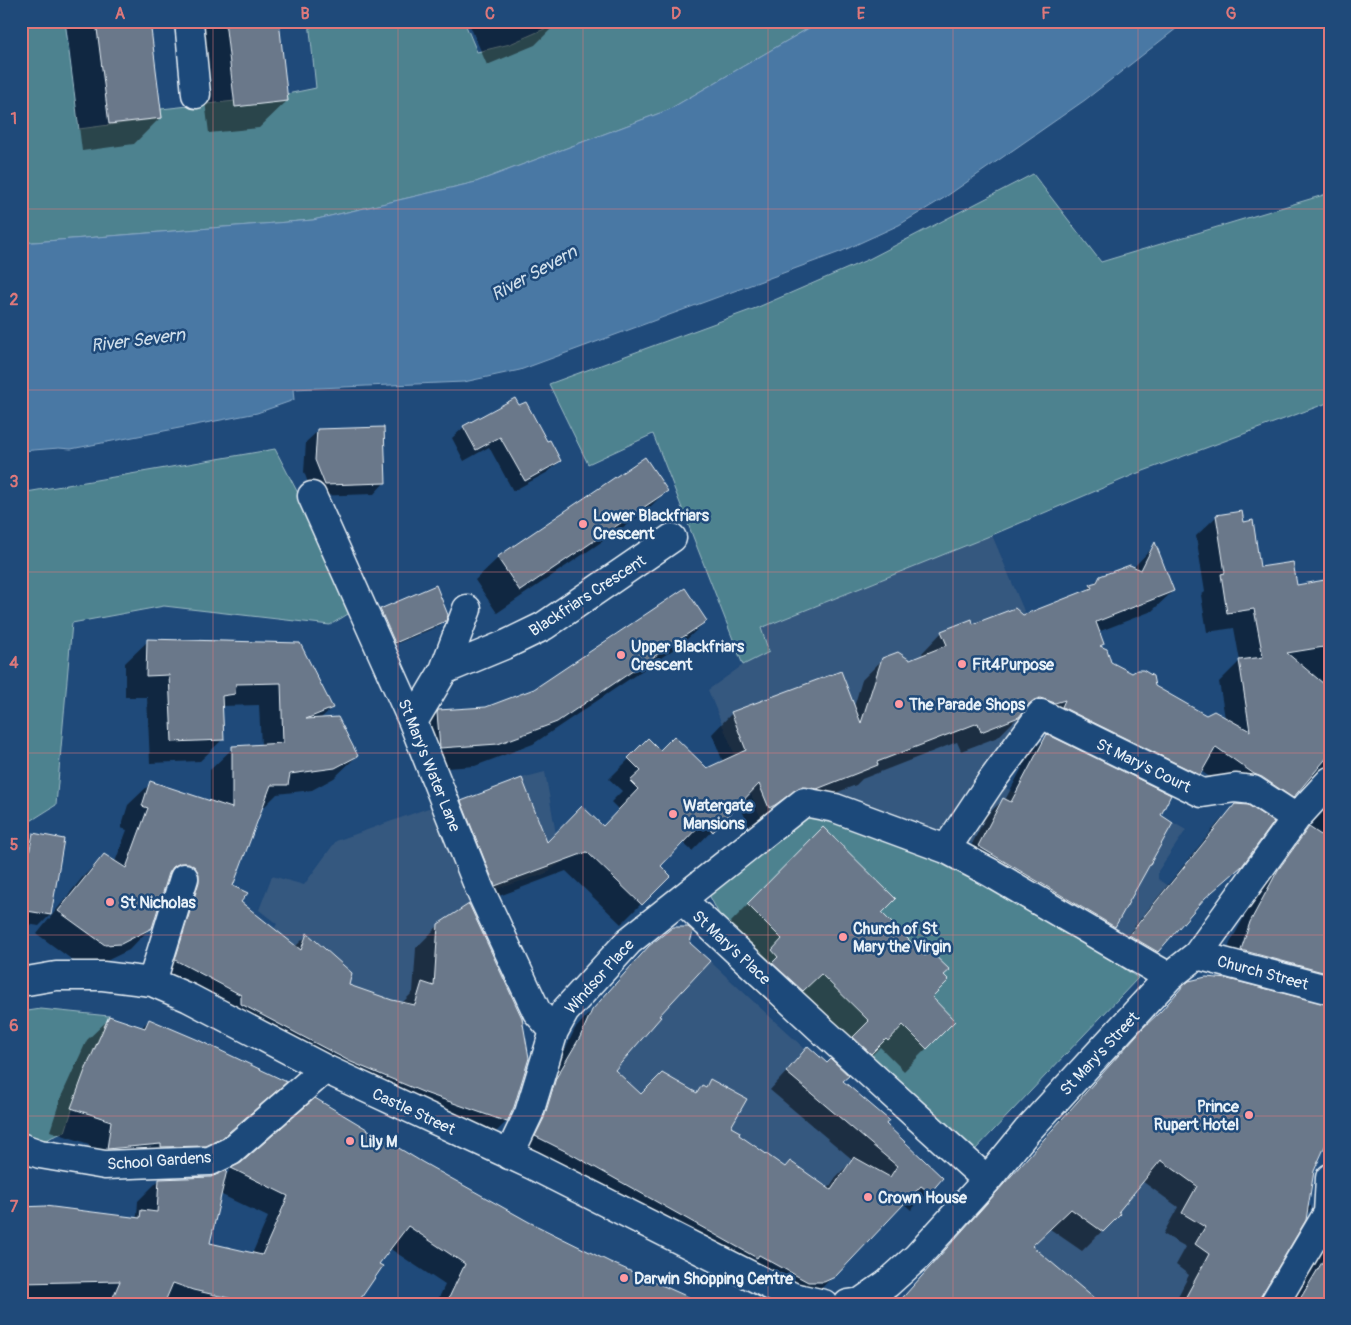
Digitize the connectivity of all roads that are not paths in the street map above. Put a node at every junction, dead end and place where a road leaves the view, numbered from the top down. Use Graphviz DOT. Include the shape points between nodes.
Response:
graph roads {
  1 [pos="189,21"];
  2 [pos="196,94"];
  3 [pos="312,496"];
  4 [pos="672,538"];
  5 [pos="467,609"];
  6 [pos="444,670"];
  7 [pos="413,722"];
  8 [pos="1330,781"];
  9 [pos="1296,818"];
  10 [pos="946,849"];
  11 [pos="184,878"];
  12 [pos="682,900"];
  13 [pos="1197,955"];
  14 [pos="1169,977"];
  15 [pos="21,982"];
  16 [pos="152,982"];
  17 [pos="1330,990"];
  18 [pos="554,1030"];
  19 [pos="325,1069"];
  20 [pos="23,1148"];
  21 [pos="509,1155"];
  22 [pos="1330,1178"];
  23 [pos="987,1180"];
  24 [pos="1329,1214"];
  25 [pos="857,1303"];
  26 [pos="824,1304"];
  27 [pos="1274,1304"];
  1 -- 2 [label="street"];
  3 -- 7 [label="street, St Mary's Water Lane"];
  4 -- 6 [label="street, Blackfriars Crescent" via="544,626"];
  5 -- 6 [label="street"];
  6 -- 7 [label="street"];
  7 -- 18 [label="street, St Mary's Water Lane" via="480,890 537,1012"];
  8 -- 9 [label="street, St Mary's Street"];
  9 -- 10 [label="street, St Mary's Court" via="1253,790 1235,788 1202,793 1041,714"];
  9 -- 13 [label="street, St Mary's Street"];
  10 -- 12 [label="street, St Mary's Place" via="835,808 804,802"];
  10 -- 14 [label="street, St Mary's Place"];
  11 -- 16 [label="street"];
  12 -- 18 [label="street, Windsor Place" via="628,942 565,1011"];
  12 -- 23 [label="street, St Mary's Place"];
  13 -- 14 [label="street, St Mary's Street"];
  13 -- 17 [label="street, Church Street"];
  14 -- 23 [label="street, St Mary's Street" via="1027,1131"];
  15 -- 16 [label="street, Castle Street" via="56,976 103,976"];
  16 -- 19 [label="street, Castle Street"];
  18 -- 21 [label="street, Windsor Place" via="529,1113"];
  19 -- 20 [label="street, School Gardens" via="231,1151 210,1160 105,1165"];
  19 -- 21 [label="street, Castle Street"];
  21 -- 26 [label="street, Castle Street" via="793,1297"];
  22 -- 24 [label="street"];
  23 -- 25 [label="street, St Mary's Street" via="917,1257 887,1284"];
  24 -- 27 [label="street"];
}
